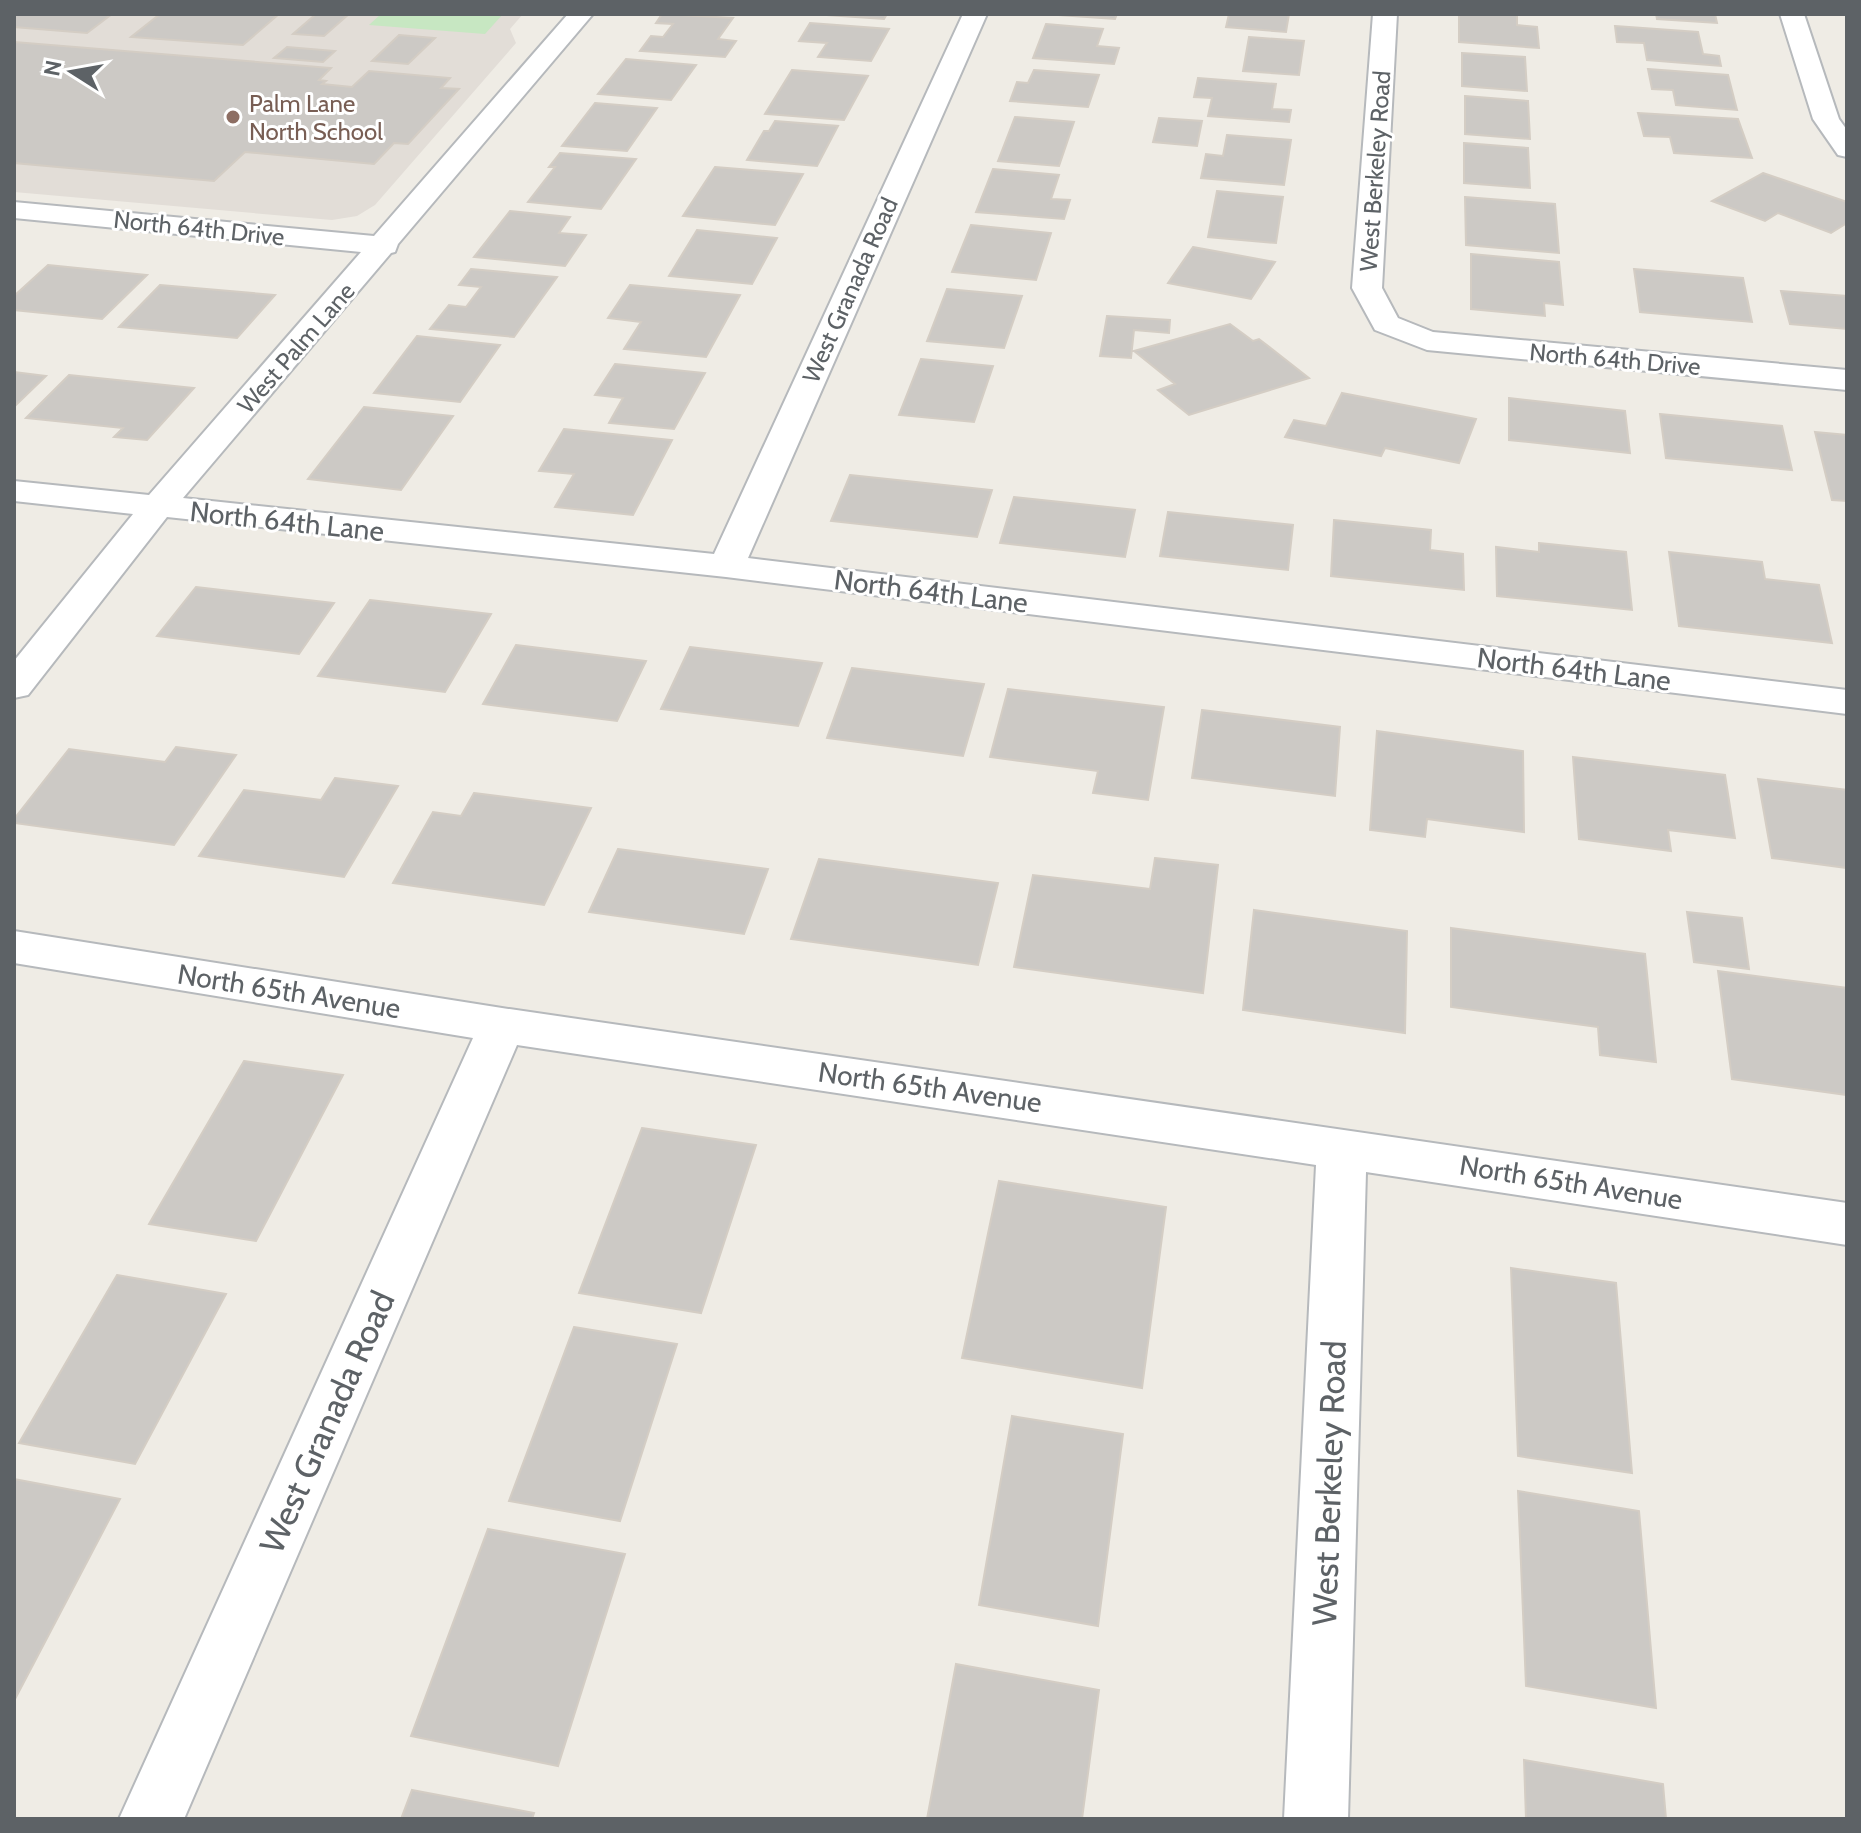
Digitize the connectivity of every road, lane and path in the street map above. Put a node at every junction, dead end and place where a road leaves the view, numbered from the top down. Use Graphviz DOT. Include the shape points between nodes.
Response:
graph roads {
  1 [pos="581,14"];
  2 [pos="975,14"];
  3 [pos="1385,14"];
  4 [pos="1792,14"];
  5 [pos="1846,149"];
  6 [pos="14,210"];
  7 [pos="385,246"];
  8 [pos="1386,324"];
  9 [pos="1847,380"];
  10 [pos="14,491"];
  11 [pos="157,507"];
  12 [pos="726,566"];
  13 [pos="14,686"];
  14 [pos="1847,702"];
  15 [pos="14,947"];
  16 [pos="502,1025"];
  17 [pos="1342,1147"];
  18 [pos="1847,1224"];
  19 [pos="151,1819"];
  20 [pos="1316,1819"];
  1 -- 7 [label="street, West Palm Lane"];
  2 -- 12 [label="street, West Granada Road"];
  3 -- 8 [label="street, West Berkeley Road" via="1367,288"];
  4 -- 5 [label="street" via="1826,119"];
  6 -- 7 [label="street, North 64th Drive"];
  7 -- 11 [label="street, West Palm Lane"];
  8 -- 9 [label="street, North 64th Drive" via="1427,341"];
  10 -- 11 [label="street, North 64th Lane"];
  11 -- 12 [label="street, North 64th Lane"];
  11 -- 13 [label="street, West Palm Lane"];
  12 -- 14 [label="street, North 64th Lane"];
  15 -- 16 [label="street, North 65th Avenue"];
  16 -- 17 [label="street, North 65th Avenue"];
  16 -- 19 [label="street, West Granada Road"];
  17 -- 18 [label="street, North 65th Avenue"];
  17 -- 20 [label="street, West Berkeley Road"];
}
